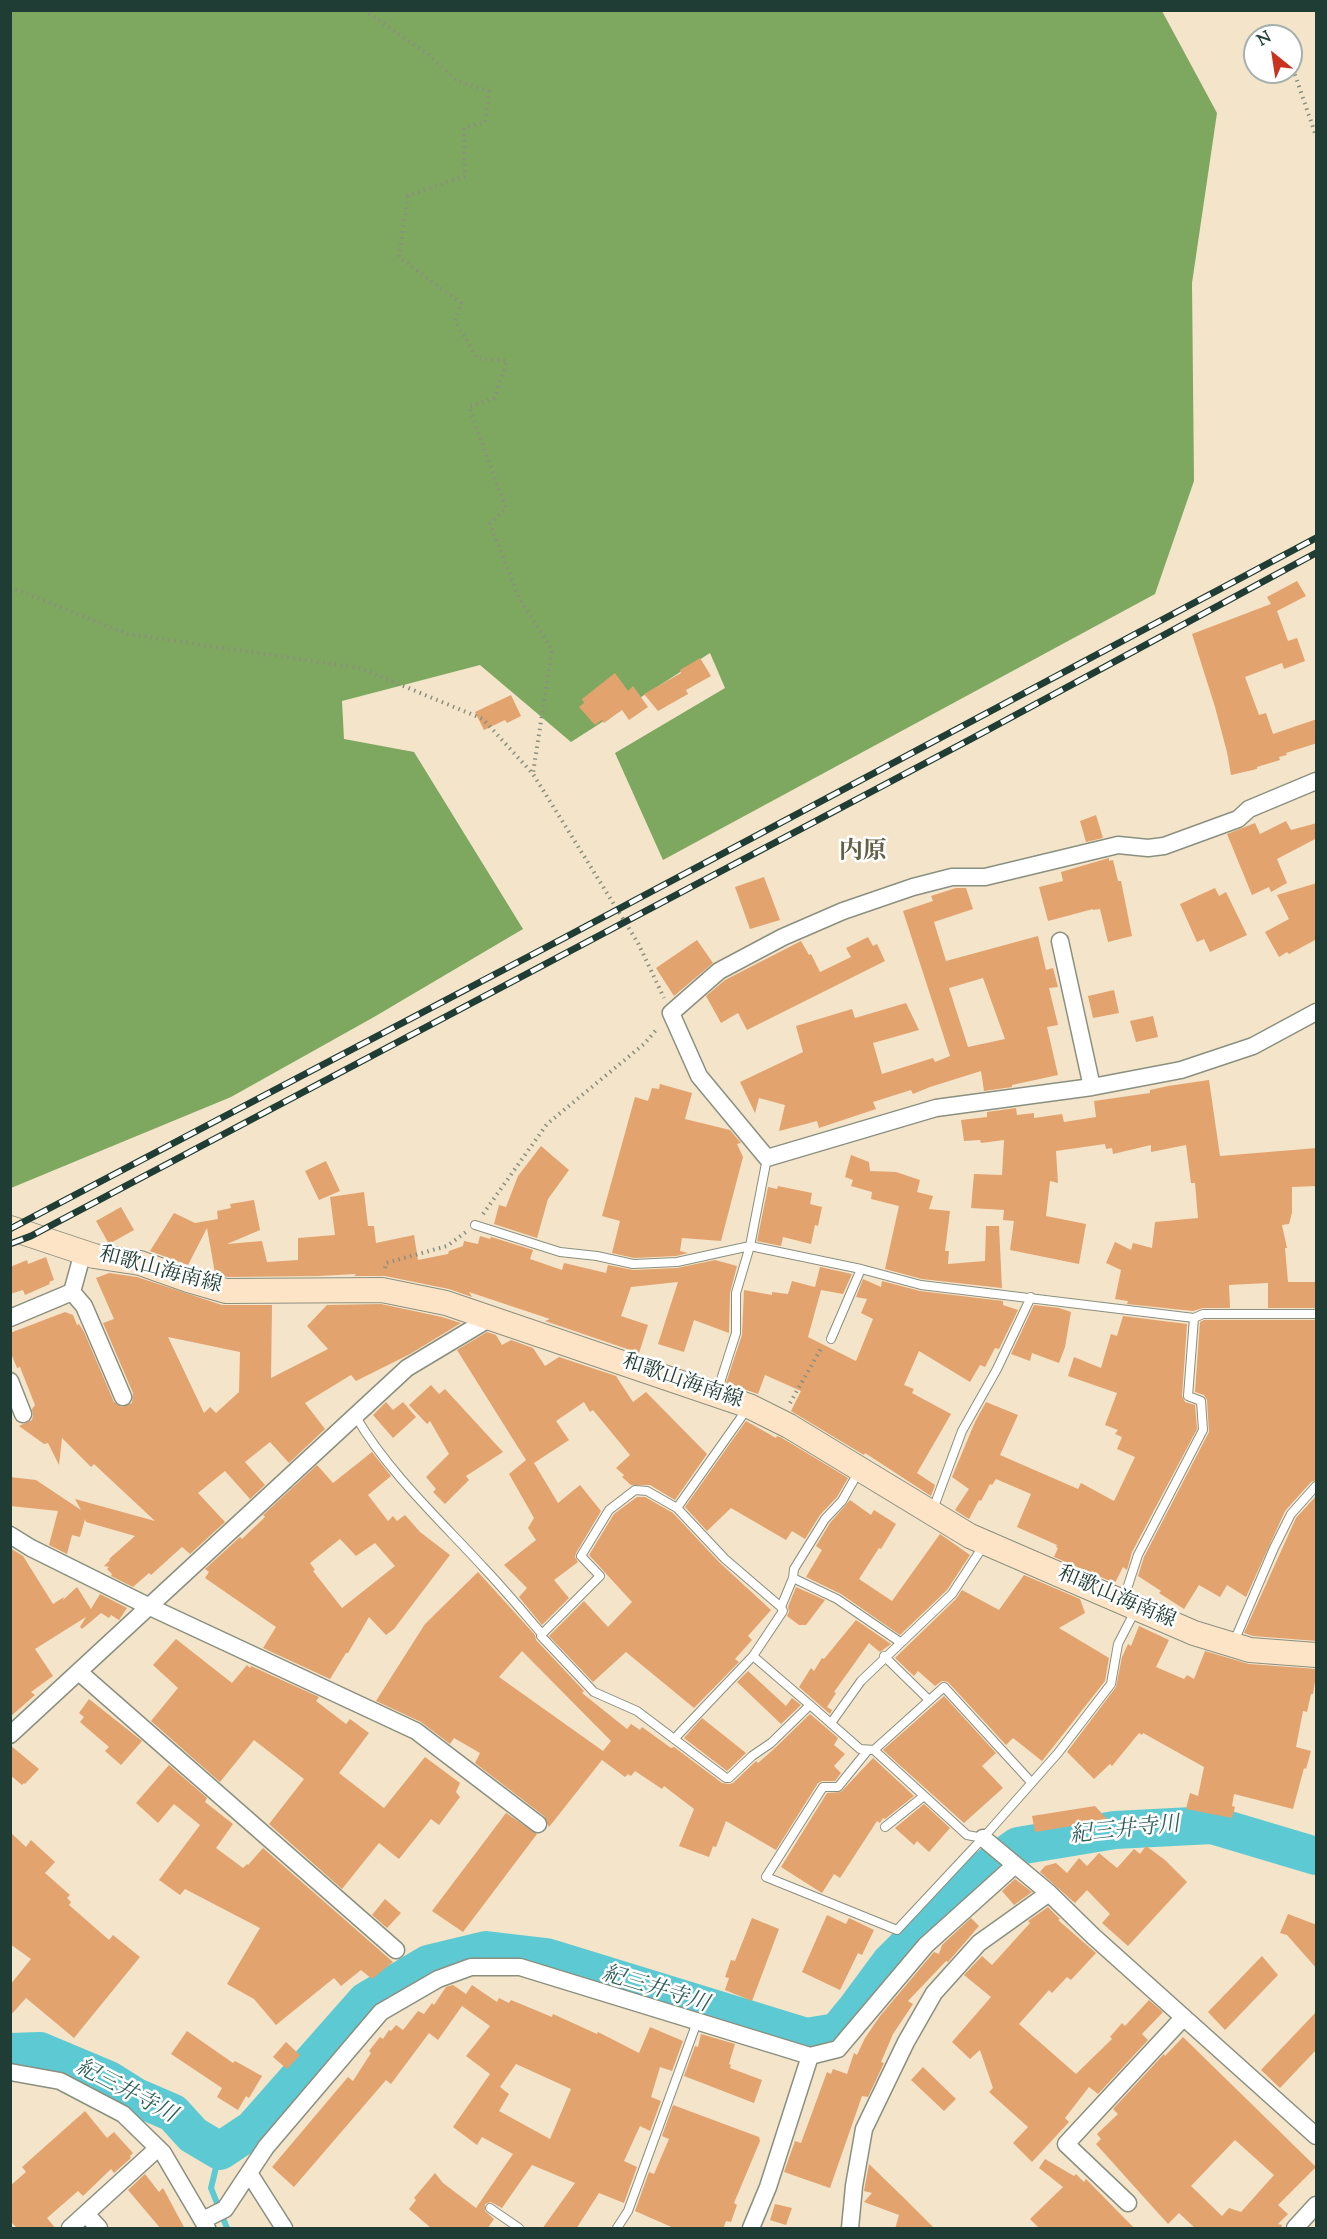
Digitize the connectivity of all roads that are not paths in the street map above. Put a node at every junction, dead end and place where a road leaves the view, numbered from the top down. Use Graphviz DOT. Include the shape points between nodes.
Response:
graph roads {
  1 [pos="1317,781"];
  2 [pos="1060,941"];
  3 [pos="1317,1012"];
  4 [pos="1092,1087"];
  5 [pos="767,1158"];
  6 [pos="476,1225"];
  7 [pos="10,1228"];
  8 [pos="750,1246"];
  9 [pos="82,1252"];
  10 [pos="861,1269"];
  11 [pos="72,1292"];
  12 [pos="1031,1297"];
  13 [pos="1317,1314"];
  14 [pos="492,1317"];
  15 [pos="1194,1317"];
  16 [pos="10,1318"];
  17 [pos="831,1339"];
  18 [pos="10,1381"];
  19 [pos="717,1394"];
  20 [pos="123,1397"];
  21 [pos="749,1406"];
  22 [pos="23,1414"];
  23 [pos="356,1417"];
  24 [pos="860,1469"];
  25 [pos="1317,1486"];
  26 [pos="676,1508"];
  27 [pos="931,1512"];
  28 [pos="10,1535"];
  29 [pos="986,1542"];
  30 [pos="793,1578"];
  31 [pos="1130,1604"];
  32 [pos="150,1607"];
  33 [pos="781,1607"];
  34 [pos="542,1634"];
  35 [pos="900,1642"];
  36 [pos="1232,1644"];
  37 [pos="1317,1654"];
  38 [pos="753,1656"];
  39 [pos="884,1656"];
  40 [pos="79,1672"];
  41 [pos="929,1700"];
  42 [pos="810,1706"];
  43 [pos="831,1723"];
  44 [pos="10,1736"];
  45 [pos="674,1739"];
  46 [pos="871,1750"];
  47 [pos="1031,1782"];
  48 [pos="924,1796"];
  49 [pos="538,1824"];
  50 [pos="885,1827"];
  51 [pos="985,1840"];
  52 [pos="1012,1863"];
  53 [pos="1048,1893"];
  54 [pos="396,1950"];
  55 [pos="1183,2018"];
  56 [pos="697,2022"];
  57 [pos="810,2056"];
  58 [pos="10,2072"];
  59 [pos="1317,2136"];
  60 [pos="158,2148"];
  61 [pos="249,2173"];
  62 [pos="1128,2203"];
  63 [pos="1317,2205"];
  64 [pos="490,2208"];
  65 [pos="86,2214"];
  66 [pos="206,2222"];
  67 [pos="70,2229"];
  68 [pos="99,2229"];
  69 [pos="284,2229"];
  70 [pos="519,2229"];
  71 [pos="617,2229"];
  72 [pos="751,2229"];
  73 [pos="850,2229"];
  74 [pos="1295,2229"];
  1 -- 5 [label="street" via="1248,809 1238,819 1164,846 1118,845 985,877 952,877 913,887 843,911 719,971 671,1013 699,1076"];
  2 -- 4 [label="street"];
  3 -- 4 [label="street" via="1253,1046 1181,1070"];
  4 -- 5 [label="street" via="936,1108"];
  5 -- 8 [label="lane"];
  6 -- 8 [label="lane" via="560,1252 633,1264 677,1262"];
  7 -- 9 [label="main road, 和歌山海南線"];
  8 -- 10 [label="lane"];
  8 -- 19 [label="lane" via="736,1293 736,1333"];
  9 -- 11 [label="street"];
  9 -- 14 [label="main road, 和歌山海南線" via="140,1263 226,1291 382,1290"];
  10 -- 12 [label="lane" via="921,1285"];
  10 -- 17 [label="lane"];
  11 -- 16 [label="street"];
  11 -- 20 [label="street" via="84,1306"];
  12 -- 15 [label="lane"];
  12 -- 27 [label="lane" via="962,1431"];
  13 -- 15 [label="lane"];
  14 -- 19 [label="main road, 和歌山海南線"];
  14 -- 23 [label="street" via="407,1368"];
  15 -- 31 [label="lane" via="1188,1396 1201,1401 1203,1430 1138,1556"];
  18 -- 22 [label="street"];
  19 -- 21 [label="main road, 和歌山海南線"];
  21 -- 24 [label="main road, 和歌山海南線"];
  21 -- 26 [label="lane"];
  23 -- 32 [label="street"];
  23 -- 34 [label="lane" via="368,1437 439,1521"];
  24 -- 27 [label="main road, 和歌山海南線"];
  24 -- 30 [label="lane" via="800,1559"];
  25 -- 36 [label="lane" via="1291,1514"];
  26 -- 33 [label="lane" via="725,1559"];
  26 -- 34 [label="lane" via="647,1491 635,1490 609,1510 581,1556 600,1576"];
  27 -- 29 [label="main road, 和歌山海南線"];
  28 -- 32 [label="street"];
  29 -- 31 [label="main road, 和歌山海南線"];
  29 -- 35 [label="lane" via="952,1594"];
  30 -- 33 [label="lane"];
  30 -- 35 [label="lane" via="837,1599"];
  31 -- 36 [label="main road, 和歌山海南線" via="1194,1633"];
  31 -- 47 [label="lane" via="1111,1684"];
  32 -- 40 [label="street"];
  32 -- 49 [label="street" via="416,1731"];
  33 -- 38 [label="lane" via="783,1611"];
  34 -- 45 [label="lane" via="594,1692 637,1711"];
  35 -- 39 [label="lane"];
  36 -- 37 [label="main road, 和歌山海南線" via="1250,1650"];
  38 -- 42 [label="lane"];
  38 -- 45 [label="lane"];
  39 -- 41 [label="lane"];
  39 -- 43 [label="lane"];
  40 -- 44 [label="street"];
  40 -- 54 [label="street"];
  41 -- 46 [label="lane"];
  41 -- 47 [label="lane" via="944,1687"];
  42 -- 43 [label="lane"];
  42 -- 45 [label="lane" via="729,1778"];
  43 -- 46 [label="lane" via="860,1749"];
  46 -- 48 [label="lane"];
  46 -- 51 [label="lane" via="838,1787 823,1787 766,1877 897,1930"];
  47 -- 51 [label="lane"];
  48 -- 50 [label="lane"];
  48 -- 51 [label="lane" via="967,1835"];
  51 -- 52 [label="street"];
  52 -- 53 [label="street"];
  52 -- 57 [label="street" via="926,1945 838,2049"];
  53 -- 55 [label="street"];
  53 -- 73 [label="street" via="979,1943 934,1994 864,2129"];
  55 -- 59 [label="street"];
  55 -- 62 [label="street" via="1066,2144"];
  56 -- 57 [label="street"];
  56 -- 61 [label="street" via="520,1967 471,1967 438,1979 381,2012"];
  56 -- 71 [label="lane" via="628,2211"];
  57 -- 72 [label="street"];
  58 -- 60 [label="street" via="60,2081 123,2114"];
  60 -- 65 [label="street"];
  60 -- 66 [label="street"];
  61 -- 66 [label="street" via="225,2209"];
  61 -- 69 [label="street"];
  63 -- 74 [label="street"];
  64 -- 70 [label="lane"];
  65 -- 67 [label="street"];
  65 -- 68 [label="street"];
}
